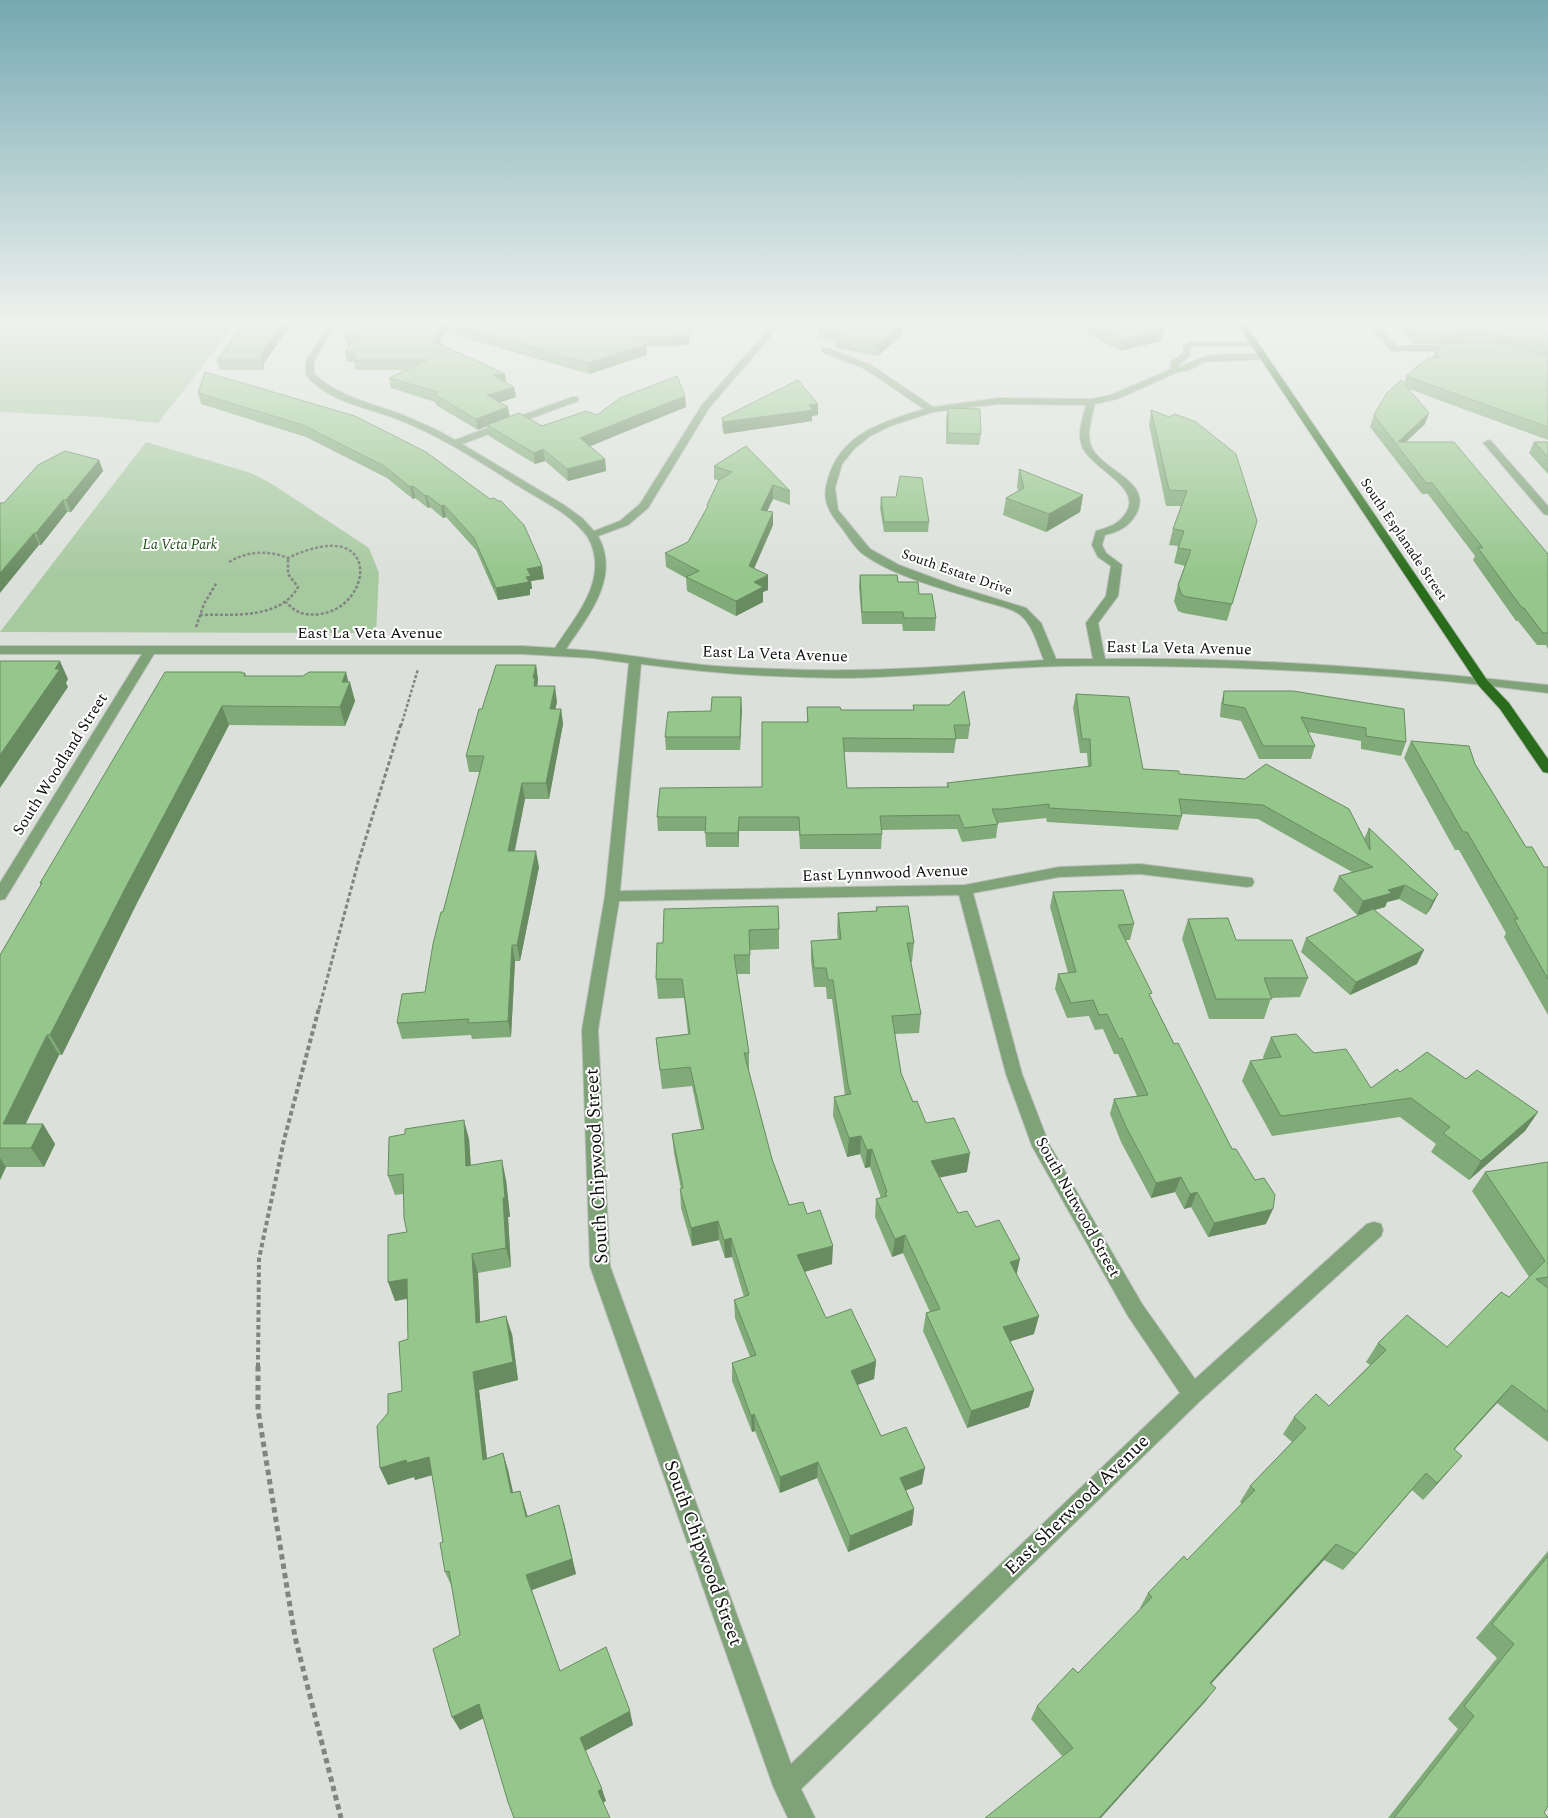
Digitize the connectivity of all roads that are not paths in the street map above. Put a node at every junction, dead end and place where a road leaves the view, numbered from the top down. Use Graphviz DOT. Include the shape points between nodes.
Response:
graph roads {
  1 [pos="370,407"];
  2 [pos="556,407"];
  3 [pos="706,407"];
  4 [pos="926,407"];
  5 [pos="949,407"];
  6 [pos="1089,407"];
  7 [pos="1297,407"];
  8 [pos="931,410"];
  9 [pos="455,443"];
  10 [pos="1488,443"];
  11 [pos="1546,507"];
  12 [pos="592,535"];
  13 [pos="0,650"];
  14 [pos="150,651"];
  15 [pos="558,652"];
  16 [pos="635,661"];
  17 [pos="1100,662"];
  18 [pos="1051,663"];
  19 [pos="1483,683"];
  20 [pos="1548,689"];
  21 [pos="1548,769"];
  22 [pos="1247,882"];
  23 [pos="965,890"];
  24 [pos="0,895"];
  25 [pos="612,896"];
  26 [pos="1374,1230"];
  27 [pos="1192,1394"];
  28 [pos="786,1786"];
  29 [pos="802,1818"];
  1 -- 9 [label="street"];
  2 -- 9 [label="street"];
  3 -- 12 [label="street" via="644,506 624,523"];
  4 -- 8 [label="street"];
  5 -- 8 [label="street, South Estate Drive"];
  6 -- 17 [label="street" via="1085,430 1087,448 1104,467 1131,488 1135,500 1135,510 1117,530 1100,533 1097,544 1102,555 1118,565 1112,596 1092,623"];
  7 -- 19 [label="main road, South Esplanade Street"];
  8 -- 18 [label="street, South Estate Drive" via="887,424 851,447 837,464 830,488 833,510 866,550 895,567 1022,610 1035,623"];
  9 -- 12 [label="street" via="557,506"];
  10 -- 11 [label="street"];
  12 -- 15 [label="street" via="599,550 601,568 594,594"];
  13 -- 14 [label="street, East La Veta Avenue"];
  14 -- 15 [label="street, East La Veta Avenue" via="424,649"];
  14 -- 24 [label="street, South Woodland Street"];
  15 -- 16 [label="street, East La Veta Avenue"];
  16 -- 18 [label="street, East La Veta Avenue" via="778,673 847,674"];
  16 -- 25 [label="street, South Chipwood Street"];
  17 -- 18 [label="street, East La Veta Avenue"];
  17 -- 19 [label="street, East La Veta Avenue" via="1280,666 1435,676"];
  19 -- 20 [label="street, East La Veta Avenue"];
  19 -- 21 [label="main road, South Esplanade Street" via="1505,706"];
  22 -- 23 [label="street, East Lynnwood Avenue" via="1131,869 1059,872"];
  23 -- 25 [label="street, East Lynnwood Avenue"];
  23 -- 27 [label="street, South Nutwood Street" via="1014,1074 1041,1146 1136,1310"];
  25 -- 28 [label="street, South Chipwood Street" via="590,1030 600,1266"];
  26 -- 27 [label="street, East Sherwood Avenue"];
  27 -- 28 [label="street, East Sherwood Avenue"];
  28 -- 29 [label="street, South Chipwood Street"];
}
